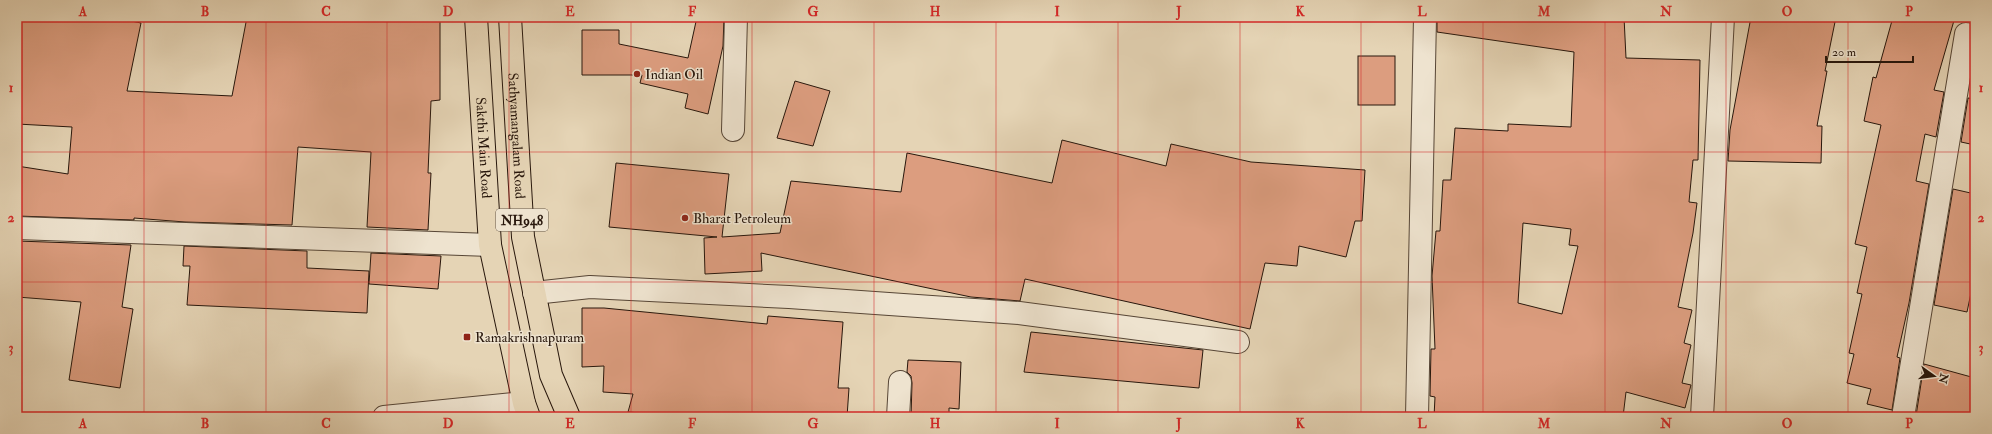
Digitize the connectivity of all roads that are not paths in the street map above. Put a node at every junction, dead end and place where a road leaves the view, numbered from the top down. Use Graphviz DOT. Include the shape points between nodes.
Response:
graph roads {
  1 [pos="476,17"];
  2 [pos="510,17"];
  3 [pos="736,17"];
  4 [pos="1425,17"];
  5 [pos="1723,17"];
  6 [pos="1975,36"];
  7 [pos="733,130"];
  8 [pos="17,228"];
  9 [pos="490,245"];
  10 [pos="534,293"];
  11 [pos="1238,342"];
  12 [pos="900,382"];
  13 [pos="526,410"];
  14 [pos="384,417"];
  15 [pos="569,417"];
  16 [pos="898,417"];
  17 [pos="1417,417"];
  18 [pos="1702,417"];
  19 [pos="1903,417"];
  1 -- 9 [label="highway, Sakthi Main Road / NH948"];
  2 -- 10 [label="highway, Sathyamangalam Road / NH948" via="523,237"];
  3 -- 7 [label="street"];
  4 -- 17 [label="street"];
  5 -- 18 [label="street"];
  6 -- 19 [label="street" via="1966,34"];
  8 -- 9 [label="street"];
  9 -- 13 [label="highway, Sakthi Main Road / NH948"];
  10 -- 11 [label="street" via="590,287 1019,313"];
  10 -- 15 [label="highway, Sathyamangalam Road / NH948" via="551,374"];
  12 -- 16 [label="street"];
  13 -- 14 [label="street"];
}
